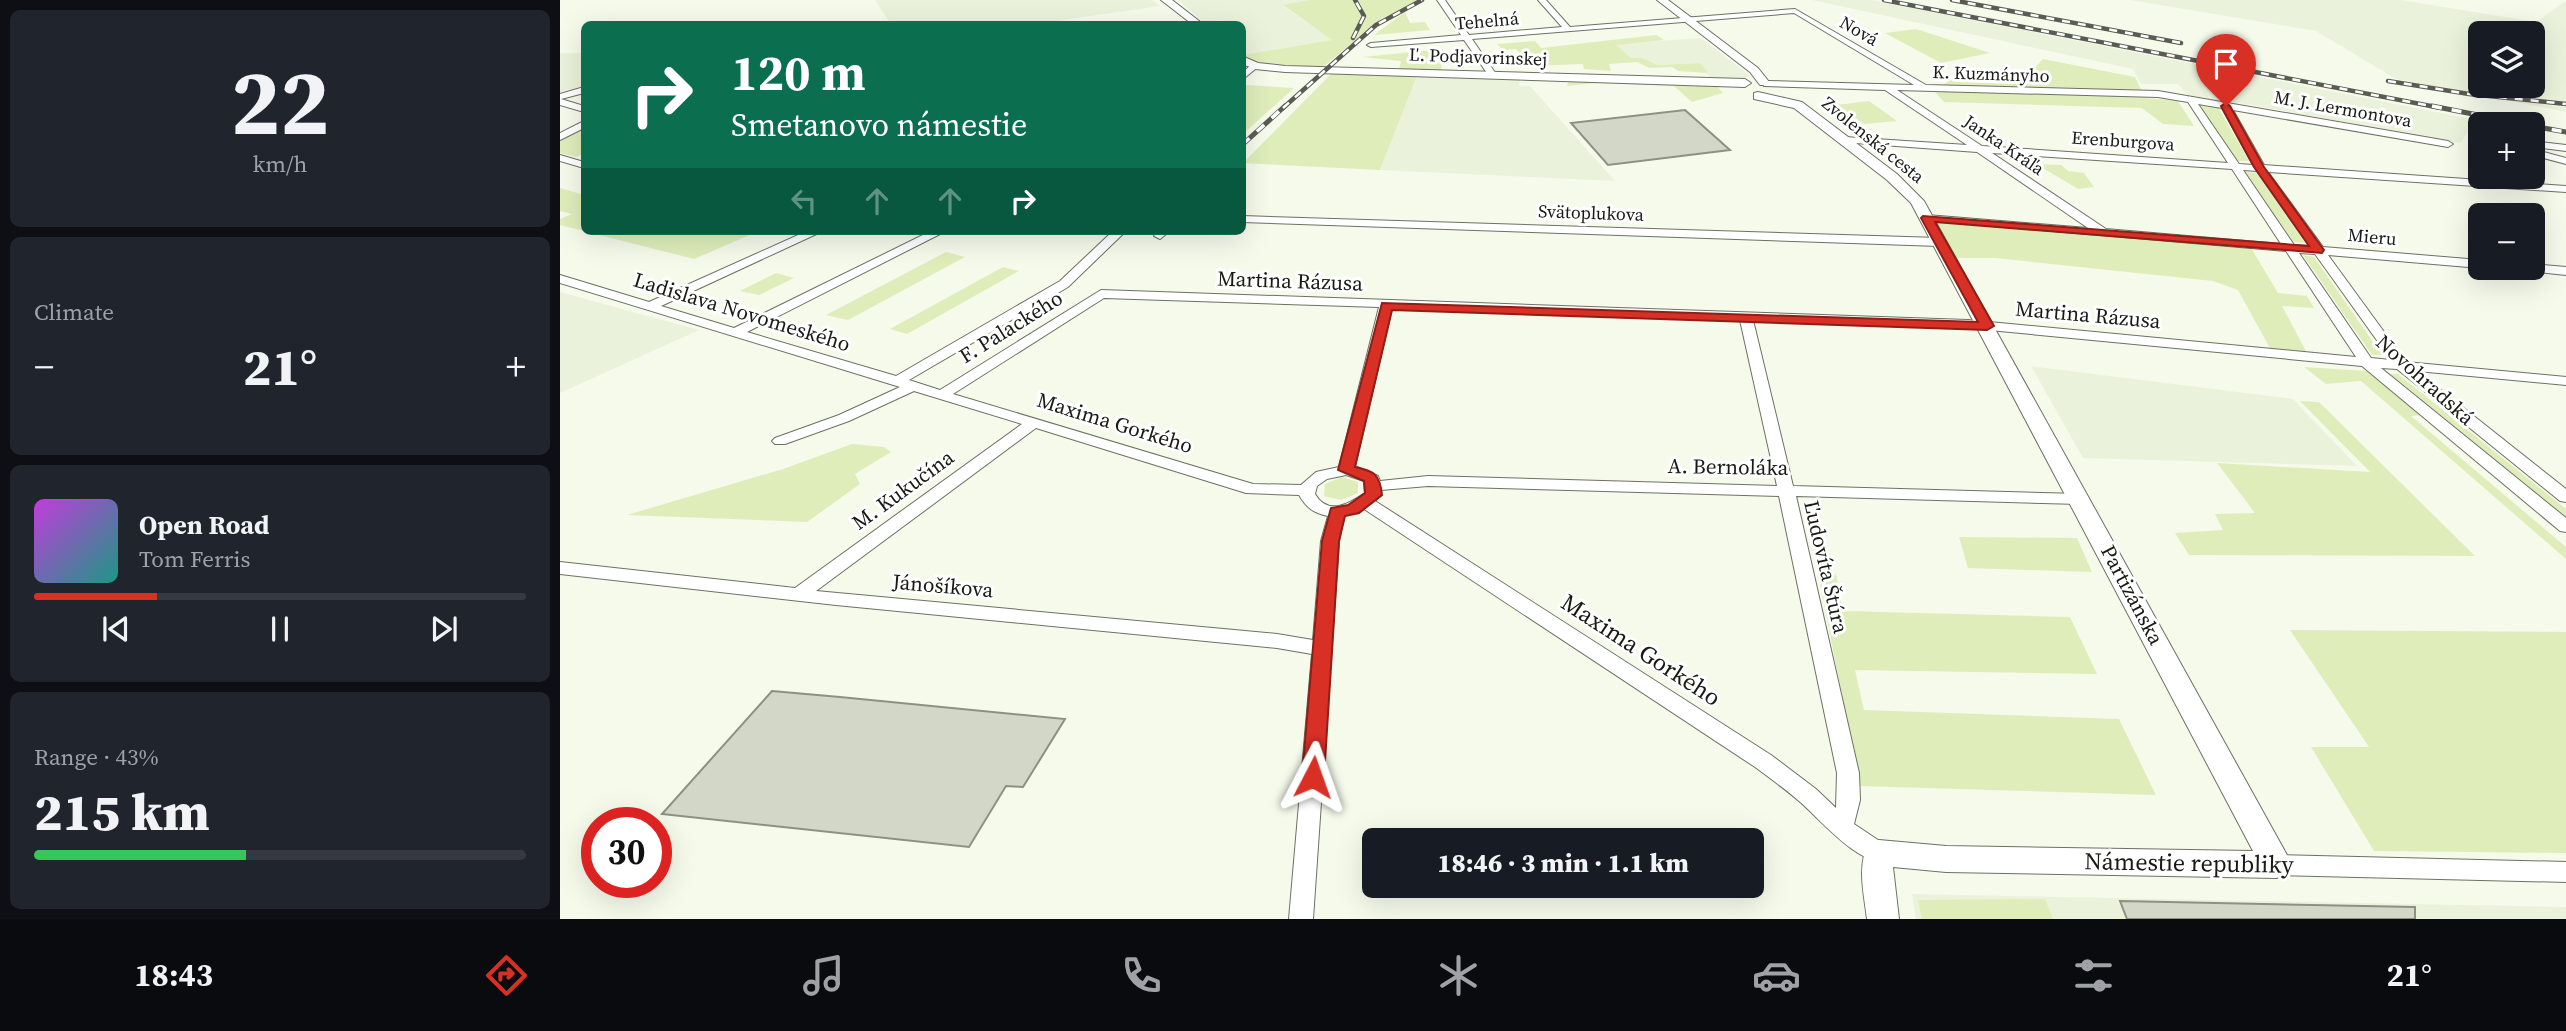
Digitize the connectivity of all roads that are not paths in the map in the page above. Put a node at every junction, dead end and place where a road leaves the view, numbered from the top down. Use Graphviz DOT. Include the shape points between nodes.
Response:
graph roads {
  1 [pos="1166,0"];
  2 [pos="1441,0"];
  3 [pos="1542,0"];
  4 [pos="1662,0"];
  5 [pos="1194,21"];
  6 [pos="1690,21"];
  7 [pos="1569,30"];
  8 [pos="1466,38"];
  9 [pos="1371,46"];
  10 [pos="1246,61"];
  11 [pos="1255,66"];
  12 [pos="1246,74"];
  13 [pos="1492,75"];
  14 [pos="1791,84"];
  15 [pos="1758,86"];
  16 [pos="1887,87"];
  17 [pos="1925,88"];
  18 [pos="581,91"];
  19 [pos="560,97"];
  20 [pos="2191,100"];
  21 [pos="560,102"];
  22 [pos="2226,106"];
  23 [pos="581,108"];
  24 [pos="581,126"];
  25 [pos="560,137"];
  26 [pos="1845,140"];
  27 [pos="2448,144"];
  28 [pos="1976,148"];
  29 [pos="2566,148"];
  30 [pos="560,158"];
  31 [pos="2566,161"];
  32 [pos="581,164"];
  33 [pos="2233,165"];
  34 [pos="2259,167"];
  35 [pos="2566,190"];
  36 [pos="1927,218"];
  37 [pos="1246,219"];
  38 [pos="2103,233"];
  39 [pos="808,235"];
  40 [pos="932,235"];
  41 [pos="1116,235"];
  42 [pos="1939,242"];
  43 [pos="2290,248"];
  44 [pos="2318,250"];
  45 [pos="2468,263"];
  46 [pos="2545,269"];
  47 [pos="2566,271"];
  48 [pos="560,279"];
  49 [pos="1101,294"];
  50 [pos="650,306"];
  51 [pos="1387,306"];
  52 [pos="1746,318"];
  53 [pos="1987,326"];
  54 [pos="736,332"];
  55 [pos="2367,363"];
  56 [pos="2402,366"];
  57 [pos="2566,381"];
  58 [pos="905,384"];
  59 [pos="943,394"];
  60 [pos="1035,422"];
  61 [pos="779,441"];
  62 [pos="1346,470"];
  63 [pos="1784,489"];
  64 [pos="1306,490"];
  65 [pos="1370,494"];
  66 [pos="2566,497"];
  67 [pos="2080,499"];
  68 [pos="1337,512"];
  69 [pos="2566,527"];
  70 [pos="560,568"];
  71 [pos="799,594"];
  72 [pos="1322,649"];
  73 [pos="1842,828"];
  74 [pos="1879,853"];
  75 [pos="2276,865"];
  76 [pos="2566,872"];
  77 [pos="1301,919"];
  78 [pos="1883,919"];
  1 -- 5 [label="street"];
  2 -- 8 [label="street"];
  3 -- 7 [label="street"];
  4 -- 6 [label="street, Zvolenská cesta"];
  6 -- 7 [label="street, Tehelná"];
  6 -- 15 [label="street, Zvolenská cesta"];
  6 -- 17 [label="street, Nová" via="1795,11"];
  7 -- 8 [label="street, Tehelná"];
  8 -- 9 [label="street, Tehelná"];
  8 -- 13 [label="street"];
  10 -- 11 [label="street, Ľ. Podjavorinskej"];
  11 -- 12 [label="street"];
  11 -- 13 [label="street, Ľ. Podjavorinskej"];
  13 -- 15 [label="street, Ľ. Podjavorinskej"];
  14 -- 15 [label="street, K. Kuzmányho"];
  14 -- 15 [label="street, K. Kuzmányho"];
  14 -- 16 [label="street, K. Kuzmányho"];
  15 -- 26 [label="street, Zvolenská cesta" via="1789,101"];
  16 -- 17 [label="street, K. Kuzmányho"];
  16 -- 28 [label="street, Janka Kráľa"];
  17 -- 20 [label="street, K. Kuzmányho" via="2158,94"];
  18 -- 19 [label="street"];
  20 -- 22 [label="street, M. J. Lermontova"];
  20 -- 33 [label="street, Novohradská"];
  21 -- 23 [label="street"];
  22 -- 27 [label="street, M. J. Lermontova"];
  22 -- 34 [label="street, Novohradská"];
  24 -- 25 [label="street"];
  26 -- 28 [label="street, Erenburgova"];
  26 -- 36 [label="street, Zvolenská cesta" via="1907,190"];
  28 -- 33 [label="street, Erenburgova"];
  28 -- 38 [label="street, Janka Kráľa"];
  29 -- 31 [label="street" via="2539,145 2533,152"];
  30 -- 32 [label="street"];
  33 -- 34 [label="street, Erenburgova"];
  33 -- 43 [label="street, Novohradská"];
  34 -- 35 [label="street, Erenburgova"];
  34 -- 44 [label="street, Novohradská"];
  36 -- 38 [label="street, Mieru"];
  36 -- 42 [label="street, Zvolenská cesta"];
  37 -- 42 [label="street, Svätoplukova"];
  38 -- 43 [label="street, Mieru"];
  39 -- 50 [label="street"];
  40 -- 54 [label="street"];
  41 -- 58 [label="street" via="1064,284"];
  42 -- 53 [label="street, Zvolenská cesta"];
  43 -- 44 [label="street, Mieru"];
  43 -- 55 [label="street, Novohradská"];
  44 -- 45 [label="street, Mieru"];
  44 -- 56 [label="street, Novohradská"];
  46 -- 47 [label="street"];
  48 -- 50 [label="street, Ladislava Novomeského"];
  49 -- 51 [label="street, Martina Rázusa"];
  49 -- 59 [label="street, F. Palackého"];
  50 -- 54 [label="street, Ladislava Novomeského"];
  51 -- 52 [label="street, Martina Rázusa"];
  51 -- 62 [label="street"];
  52 -- 53 [label="street, Martina Rázusa"];
  52 -- 63 [label="street, Ľudovíta Štúra"];
  53 -- 55 [label="street, Martina Rázusa"];
  53 -- 67 [label="street, Partizánska"];
  54 -- 58 [label="street, Ladislava Novomeského"];
  55 -- 56 [label="street, Martina Rázusa"];
  55 -- 69 [label="street, Novohradská"];
  56 -- 57 [label="street, Martina Rázusa"];
  56 -- 66 [label="street, Novohradská"];
  58 -- 59 [label="street, Maxima Gorkého"];
  58 -- 61 [label="street" via="844,418"];
  59 -- 60 [label="street, Maxima Gorkého"];
  60 -- 64 [label="street, Maxima Gorkého" via="1252,489"];
  60 -- 71 [label="street, M. Kukučína"];
  62 -- 64 [label="street" via="1321,475"];
  62 -- 65 [label="street, Maxima Gorkého" via="1366,474"];
  63 -- 65 [label="street, A. Bernoláka" via="1428,481"];
  63 -- 67 [label="street, A. Bernoláka"];
  63 -- 73 [label="street, Ľudovíta Štúra" via="1848,774 1849,800"];
  64 -- 68 [label="street" via="1312,506"];
  65 -- 68 [label="street, A. Bernoláka"];
  65 -- 73 [label="street, Maxima Gorkého" via="1763,761"];
  67 -- 75 [label="street, Partizánska"];
  68 -- 72 [label="street" via="1330,541"];
  70 -- 71 [label="street, Jánošíkova"];
  71 -- 72 [label="street, Jánošíkova"];
  72 -- 77 [label="street"];
  73 -- 74 [label="street, Maxima Gorkého"];
  74 -- 75 [label="street, Námestie republiky" via="1946,859"];
  74 -- 78 [label="street"];
  75 -- 76 [label="street, Námestie republiky"];
}
